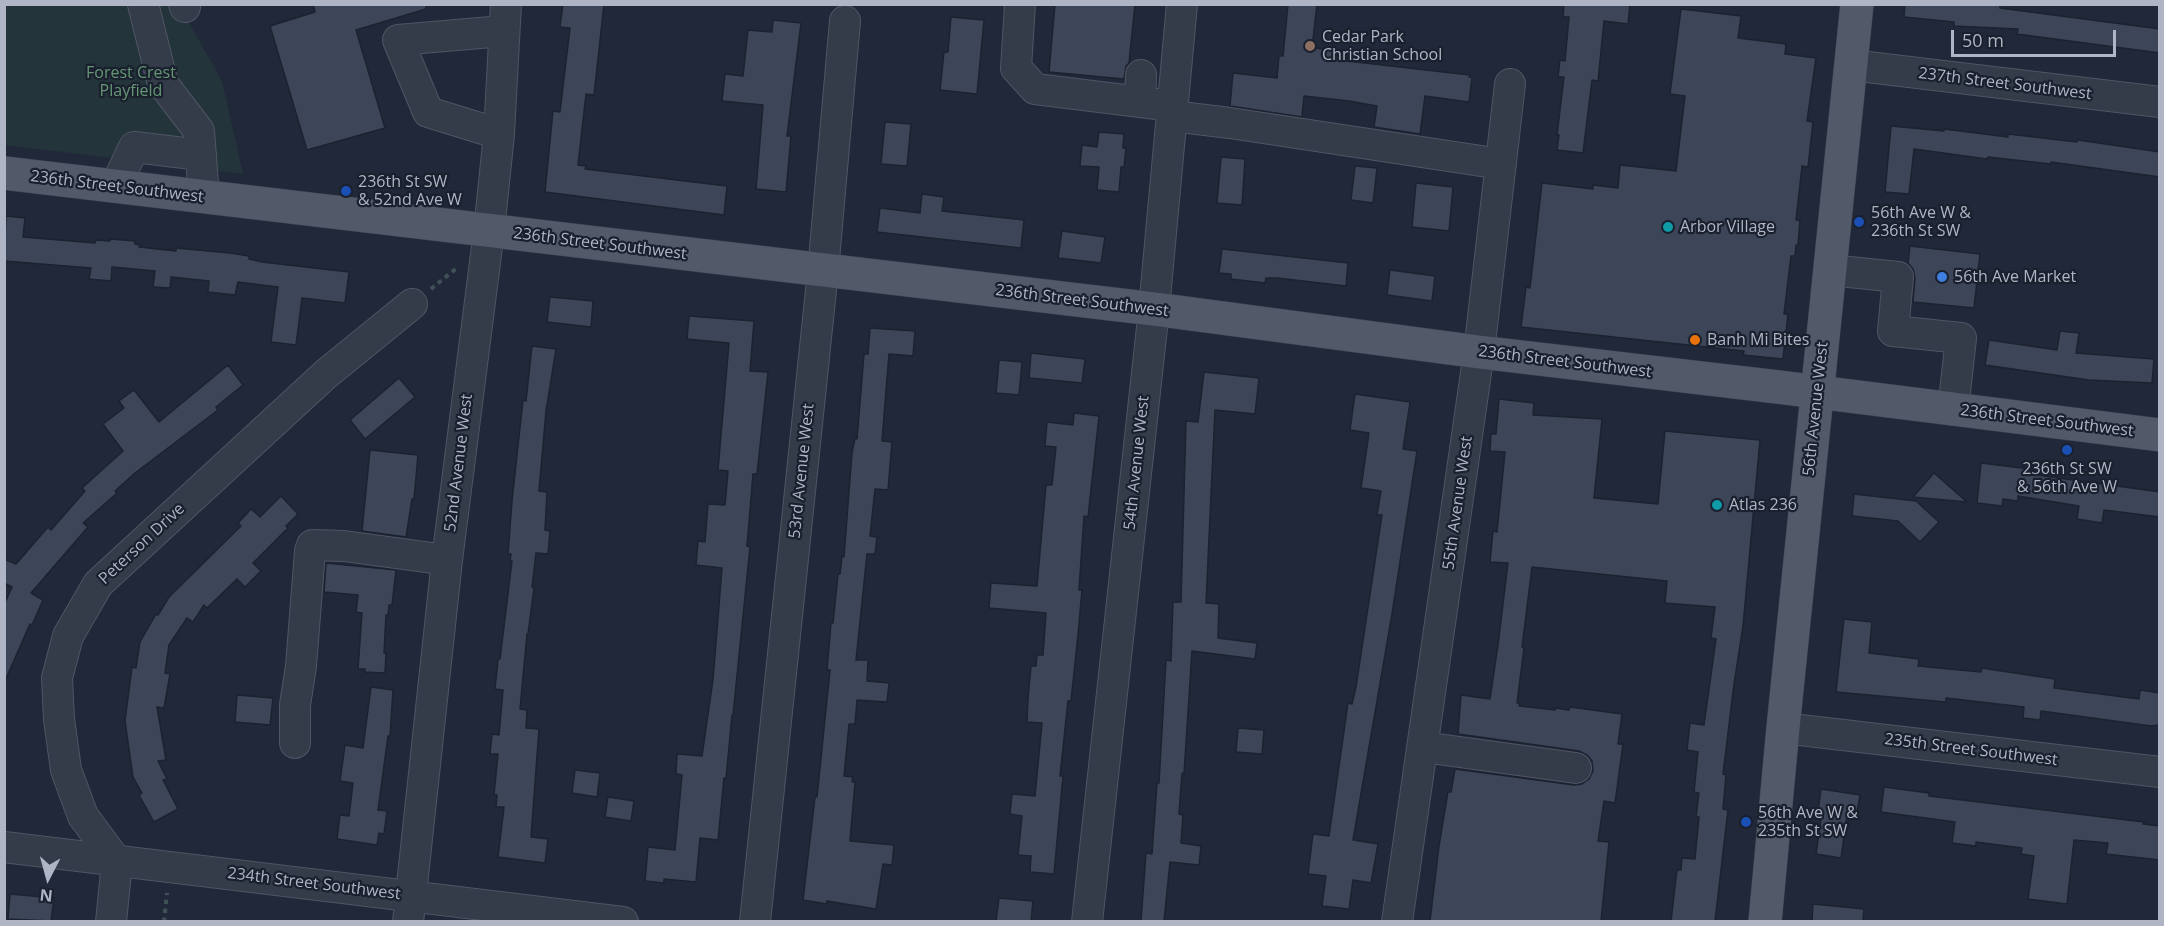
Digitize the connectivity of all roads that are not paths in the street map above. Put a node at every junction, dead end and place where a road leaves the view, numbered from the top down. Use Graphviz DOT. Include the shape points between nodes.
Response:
graph roads {
  1 [pos="143,4"];
  2 [pos="1020,4"];
  3 [pos="1182,4"];
  4 [pos="1857,4"];
  5 [pos="504,18"];
  6 [pos="845,21"];
  7 [pos="1851,66"];
  8 [pos="1510,84"];
  9 [pos="2160,102"];
  10 [pos="1173,111"];
  11 [pos="499,134"];
  12 [pos="201,155"];
  13 [pos="1501,164"];
  14 [pos="4,173"];
  15 [pos="115,187"];
  16 [pos="204,197"];
  17 [pos="489,231"];
  18 [pos="1830,270"];
  19 [pos="823,271"];
  20 [pos="412,304"];
  21 [pos="1154,309"];
  22 [pos="1479,352"];
  23 [pos="1818,392"];
  24 [pos="1953,410"];
  25 [pos="2160,435"];
  26 [pos="447,560"];
  27 [pos="1783,728"];
  28 [pos="295,742"];
  29 [pos="1423,747"];
  30 [pos="1576,768"];
  31 [pos="2160,772"];
  32 [pos="4,847"];
  33 [pos="117,862"];
  34 [pos="410,909"];
  35 [pos="111,921"];
  36 [pos="623,921"];
  37 [pos="755,921"];
  38 [pos="1086,921"];
  39 [pos="1397,921"];
  40 [pos="1766,921"];
  1 -- 12 [label="street" via="163,84 199,131"];
  2 -- 10 [label="street" via="1016,68 1035,89 1141,88"];
  3 -- 10 [label="street, 54th Avenue West"];
  4 -- 7 [label="main road, 56th Avenue West"];
  5 -- 11 [label="street, 52nd Avenue West"];
  5 -- 11 [label="street" via="398,40 428,112"];
  6 -- 19 [label="street, 53rd Avenue West"];
  7 -- 9 [label="street, 237th Street Southwest"];
  7 -- 18 [label="main road, 56th Avenue West"];
  8 -- 13 [label="street, 55th Avenue West"];
  10 -- 13 [label="street"];
  10 -- 21 [label="street, 54th Avenue West"];
  11 -- 17 [label="street, 52nd Avenue West"];
  12 -- 15 [label="street" via="134,147"];
  12 -- 16 [label="street"];
  13 -- 22 [label="street, 55th Avenue West"];
  14 -- 15 [label="main road, 236th Street Southwest"];
  15 -- 16 [label="main road, 236th Street Southwest"];
  16 -- 17 [label="main road, 236th Street Southwest"];
  17 -- 19 [label="main road, 236th Street Southwest"];
  17 -- 26 [label="street, 52nd Avenue West"];
  18 -- 23 [label="main road, 56th Avenue West"];
  18 -- 24 [label="street" via="1898,277 1893,331 1961,338"];
  19 -- 21 [label="main road, 236th Street Southwest"];
  19 -- 37 [label="street, 53rd Avenue West"];
  20 -- 33 [label="street, Peterson Drive" via="326,374 98,584 68,636 57,678 66,770 83,816"];
  21 -- 22 [label="main road, 236th Street Southwest"];
  21 -- 38 [label="street, 54th Avenue West"];
  22 -- 23 [label="main road, 236th Street Southwest"];
  22 -- 29 [label="street, 55th Avenue West"];
  23 -- 24 [label="main road, 236th Street Southwest"];
  23 -- 27 [label="main road, 56th Avenue West"];
  24 -- 25 [label="main road, 236th Street Southwest"];
  26 -- 28 [label="street" via="344,546 312,546 295,705"];
  26 -- 34 [label="street, 52nd Avenue West"];
  27 -- 31 [label="street, 235th Street Southwest"];
  27 -- 40 [label="main road, 56th Avenue West"];
  29 -- 30 [label="street"];
  29 -- 39 [label="street, 55th Avenue West"];
  32 -- 33 [label="street, 234th Street Southwest"];
  33 -- 34 [label="street, 234th Street Southwest"];
  33 -- 35 [label="street"];
  34 -- 36 [label="street, 234th Street Southwest"];
}
